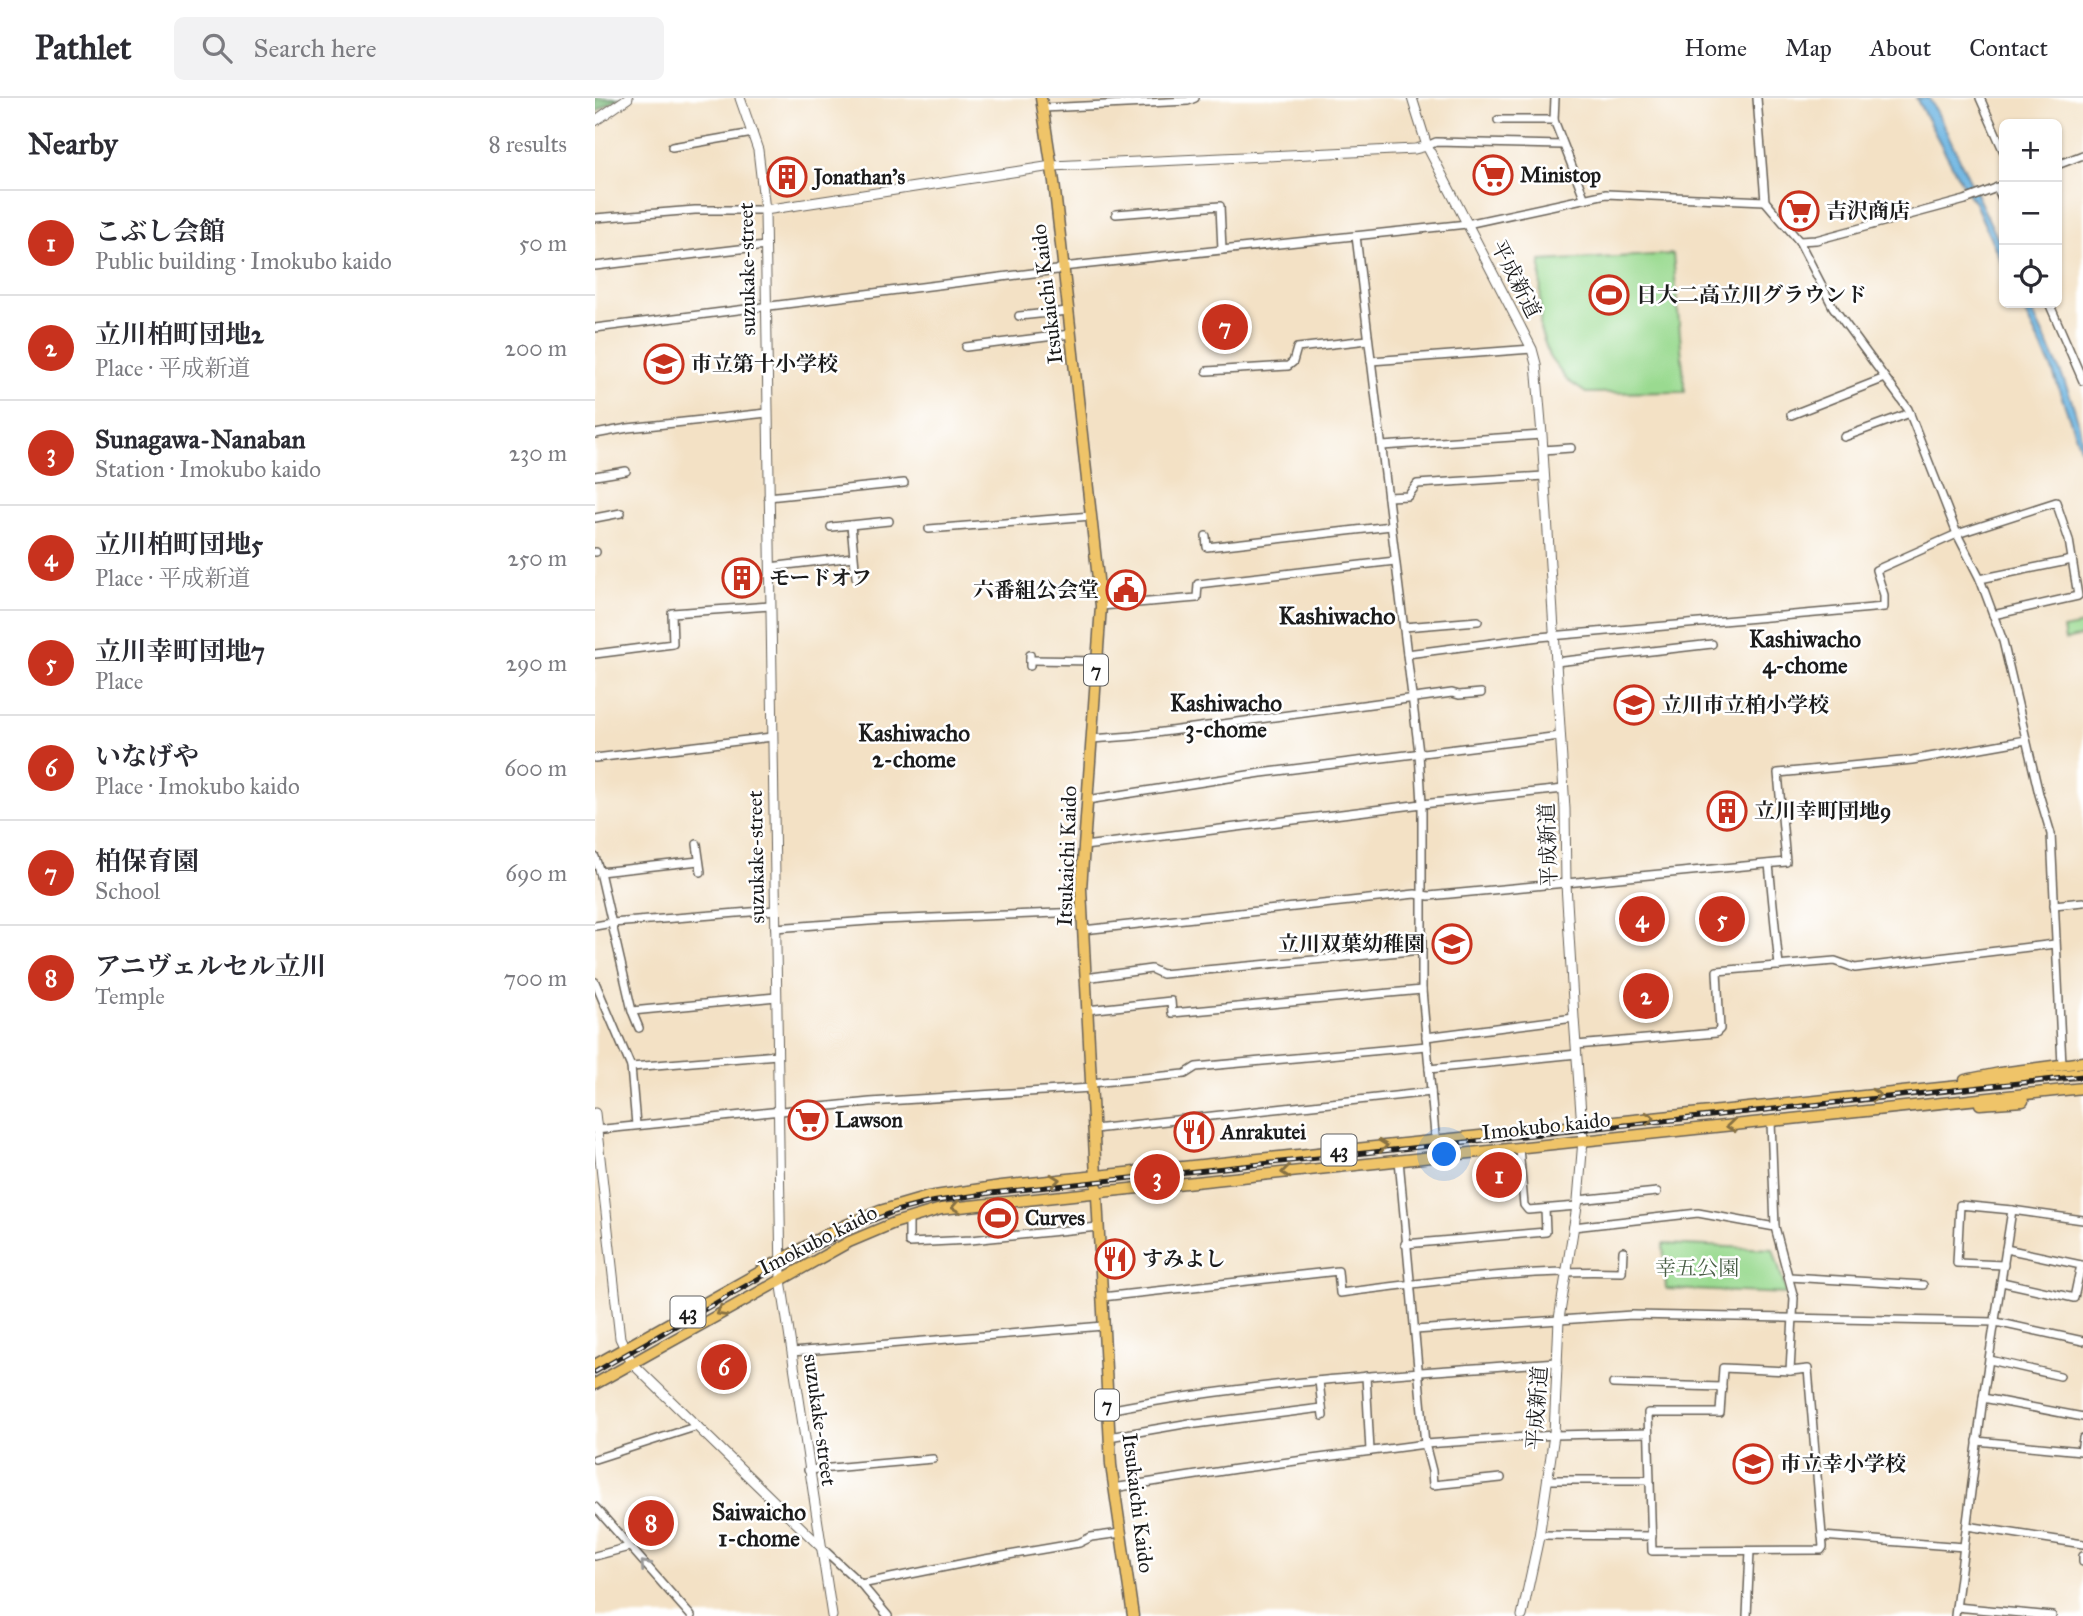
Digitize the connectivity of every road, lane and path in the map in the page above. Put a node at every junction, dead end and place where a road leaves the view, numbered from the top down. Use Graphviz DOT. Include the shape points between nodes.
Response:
graph roads {
  1 [pos="628,98"];
  2 [pos="740,98"];
  3 [pos="1195,98"];
  4 [pos="1412,98"];
  5 [pos="1555,98"];
  6 [pos="1757,98"];
  7 [pos="1980,98"];
  8 [pos="1042,103"];
  9 [pos="1498,120"];
  10 [pos="1554,120"];
  11 [pos="595,121"];
  12 [pos="753,133"];
  13 [pos="1999,141"];
  14 [pos="1563,145"];
  15 [pos="1427,146"];
  16 [pos="671,147"];
  17 [pos="2083,155"];
  18 [pos="2062,163"];
  19 [pos="1052,166"];
  20 [pos="1999,187"];
  21 [pos="1584,197"];
  22 [pos="1765,201"];
  23 [pos="765,210"];
  24 [pos="1116,214"];
  25 [pos="595,218"];
  26 [pos="1467,224"];
  27 [pos="1356,236"];
  28 [pos="1799,241"];
  29 [pos="765,246"];
  30 [pos="1222,250"];
  31 [pos="595,266"];
  32 [pos="1062,267"];
  33 [pos="765,308"];
  34 [pos="2051,308"];
  35 [pos="1068,311"];
  36 [pos="1019,316"];
  37 [pos="595,328"];
  38 [pos="1071,334"];
  39 [pos="1369,340"];
  40 [pos="966,347"];
  41 [pos="1532,349"];
  42 [pos="1371,361"];
  43 [pos="1207,371"];
  44 [pos="1885,378"];
  45 [pos="2083,381"];
  46 [pos="767,413"];
  47 [pos="1910,413"];
  48 [pos="1791,415"];
  49 [pos="595,434"];
  50 [pos="1542,435"];
  51 [pos="1844,438"];
  52 [pos="1382,446"];
  53 [pos="1571,448"];
  54 [pos="1543,450"];
  55 [pos="626,471"];
  56 [pos="595,476"];
  57 [pos="1544,476"];
  58 [pos="904,483"];
  59 [pos="768,497"];
  60 [pos="1388,497"];
  61 [pos="621,513"];
  62 [pos="1091,516"];
  63 [pos="595,517"];
  64 [pos="889,522"];
  65 [pos="851,525"];
  66 [pos="1391,526"];
  67 [pos="831,527"];
  68 [pos="929,529"];
  69 [pos="1957,534"];
  70 [pos="1206,536"];
  71 [pos="853,557"];
  72 [pos="2072,560"];
  73 [pos="1395,561"];
  74 [pos="770,567"];
  75 [pos="856,577"];
  76 [pos="1979,579"];
  77 [pos="770,606"];
  78 [pos="1101,606"];
  79 [pos="1993,615"];
  80 [pos="1478,621"];
  81 [pos="1403,627"];
  82 [pos="1555,636"];
  83 [pos="1712,644"];
  84 [pos="595,654"];
  85 [pos="1407,654"];
  86 [pos="1030,660"];
  87 [pos="1097,661"];
  88 [pos="1556,662"];
  89 [pos="1481,693"];
  90 [pos="1412,698"];
  91 [pos="1560,736"];
  92 [pos="772,737"];
  93 [pos="1091,739"];
  94 [pos="2026,740"];
  95 [pos="1419,753"];
  96 [pos="595,758"];
  97 [pos="1564,789"];
  98 [pos="1087,800"];
  99 [pos="1422,804"];
  100 [pos="697,844"];
  101 [pos="1084,846"];
  102 [pos="595,858"];
  103 [pos="699,861"];
  104 [pos="1769,864"];
  105 [pos="600,872"];
  106 [pos="701,872"];
  107 [pos="1566,884"];
  108 [pos="1421,895"];
  109 [pos="2083,902"];
  110 [pos="2055,905"];
  111 [pos="775,911"];
  112 [pos="1082,912"];
  113 [pos="612,923"];
  114 [pos="595,926"];
  115 [pos="775,928"];
  116 [pos="1083,930"];
  117 [pos="2055,944"];
  118 [pos="1422,950"];
  119 [pos="1779,966"];
  120 [pos="1085,978"];
  121 [pos="595,982"];
  122 [pos="1422,990"];
  123 [pos="776,997"];
  124 [pos="1087,1010"];
  125 [pos="632,1011"];
  126 [pos="1574,1018"];
  127 [pos="639,1027"];
  128 [pos="1426,1037"];
  129 [pos="1427,1046"];
  130 [pos="1577,1049"];
  131 [pos="777,1055"];
  132 [pos="2083,1062"];
  133 [pos="2062,1065"];
  134 [pos="631,1067"];
  135 [pos="1429,1069"];
  136 [pos="2083,1073"];
  137 [pos="1091,1086"];
  138 [pos="2083,1088"];
  139 [pos="1921,1090"];
  140 [pos="1431,1092"];
  141 [pos="2083,1094"];
  142 [pos="1924,1104"];
  143 [pos="778,1111"];
  144 [pos="595,1113"];
  145 [pos="1771,1122"];
  146 [pos="636,1125"];
  147 [pos="1582,1125"];
  148 [pos="596,1129"];
  149 [pos="1094,1129"];
  150 [pos="1435,1140"];
  151 [pos="1583,1140"];
  152 [pos="1519,1148"];
  153 [pos="1437,1157"];
  154 [pos="1399,1160"];
  155 [pos="1096,1177"];
  156 [pos="1657,1192"];
  157 [pos="1097,1193"];
  158 [pos="1578,1203"];
  159 [pos="1545,1209"];
  160 [pos="2012,1210"];
  161 [pos="909,1218"];
  162 [pos="2083,1220"];
  163 [pos="1098,1227"];
  164 [pos="1573,1227"];
  165 [pos="1775,1227"];
  166 [pos="1405,1244"];
  167 [pos="2006,1249"];
  168 [pos="1623,1251"];
  169 [pos="781,1261"];
  170 [pos="2004,1265"];
  171 [pos="1567,1270"];
  172 [pos="1789,1278"];
  173 [pos="781,1280"];
  174 [pos="2002,1282"];
  175 [pos="1410,1284"];
  176 [pos="1923,1285"];
  177 [pos="1102,1297"];
  178 [pos="1559,1319"];
  179 [pos="1793,1319"];
  180 [pos="1996,1322"];
  181 [pos="1103,1326"];
  182 [pos="1415,1330"];
  183 [pos="2083,1341"];
  184 [pos="624,1348"];
  185 [pos="792,1352"];
  186 [pos="1990,1360"];
  187 [pos="1558,1362"];
  188 [pos="632,1363"];
  189 [pos="595,1365"];
  190 [pos="1790,1371"];
  191 [pos="1418,1372"];
  192 [pos="1366,1376"];
  193 [pos="2060,1376"];
  194 [pos="1319,1381"];
  195 [pos="595,1384"];
  196 [pos="1613,1384"];
  197 [pos="1722,1387"];
  198 [pos="1983,1398"];
  199 [pos="1108,1410"];
  200 [pos="2083,1417"];
  201 [pos="698,1426"];
  202 [pos="1648,1433"];
  203 [pos="1554,1435"];
  204 [pos="1109,1437"];
  205 [pos="2083,1438"];
  206 [pos="1977,1441"];
  207 [pos="1425,1444"];
  208 [pos="1370,1451"];
  209 [pos="595,1459"];
  210 [pos="933,1459"];
  211 [pos="809,1470"];
  212 [pos="1501,1478"];
  213 [pos="1548,1480"];
  214 [pos="1649,1480"];
  215 [pos="1113,1488"];
  216 [pos="595,1507"];
  217 [pos="1967,1526"];
  218 [pos="1121,1533"];
  219 [pos="1539,1535"];
  220 [pos="1652,1536"];
  221 [pos="1822,1536"];
  222 [pos="2083,1544"];
  223 [pos="629,1547"];
  224 [pos="821,1547"];
  225 [pos="1964,1547"];
  226 [pos="1750,1551"];
  227 [pos="595,1556"];
  228 [pos="2083,1556"];
  229 [pos="2083,1562"];
  230 [pos="861,1584"];
  231 [pos="1955,1612"];
  232 [pos="691,1616"];
  233 [pos="832,1616"];
  234 [pos="888,1616"];
  235 [pos="1133,1616"];
  236 [pos="1522,1616"];
  237 [pos="1747,1616"];
  238 [pos="2052,1616"];
  1 -- 11 [label="street"];
  2 -- 12 [label="street, suzukake-street"];
  3 -- 8 [label="street"];
  4 -- 15 [label="street, 平成新道"];
  5 -- 10 [label="street"];
  6 -- 22 [label="street"];
  7 -- 13 [label="street"];
  8 -- 19 [label="main road, Itsukaichi Kaido / 7"];
  9 -- 10 [label="street"];
  10 -- 14 [label="street"];
  12 -- 16 [label="street"];
  12 -- 23 [label="street, suzukake-street"];
  14 -- 15 [label="street" via="1436,142"];
  14 -- 21 [label="street"];
  15 -- 19 [label="street"];
  15 -- 26 [label="street, 平成新道"];
  17 -- 18 [label="street"];
  19 -- 23 [label="street"];
  19 -- 32 [label="main road, Itsukaichi Kaido / 7"];
  20 -- 28 [label="street" via="1965,200"];
  21 -- 22 [label="street" via="1625,194"];
  21 -- 26 [label="street"];
  22 -- 28 [label="street"];
  23 -- 25 [label="street"];
  23 -- 29 [label="street, suzukake-street"];
  24 -- 30 [label="street" via="1220,206"];
  26 -- 27 [label="street"];
  26 -- 41 [label="street, 平成新道"];
  27 -- 30 [label="street"];
  27 -- 39 [label="street"];
  28 -- 44 [label="street" via="1826,296"];
  29 -- 31 [label="street"];
  29 -- 33 [label="street, suzukake-street"];
  30 -- 32 [label="street"];
  32 -- 33 [label="street"];
  32 -- 35 [label="main road, Itsukaichi Kaido / 7"];
  33 -- 37 [label="street"];
  33 -- 46 [label="street, suzukake-street"];
  34 -- 45 [label="street"];
  35 -- 36 [label="street"];
  35 -- 38 [label="main road, Itsukaichi Kaido / 7"];
  38 -- 40 [label="street"];
  38 -- 62 [label="main road, Itsukaichi Kaido / 7"];
  39 -- 42 [label="street"];
  39 -- 43 [label="street" via="1297,348 1288,366"];
  41 -- 42 [label="street"];
  41 -- 50 [label="street, 平成新道"];
  42 -- 52 [label="street"];
  44 -- 47 [label="street"];
  44 -- 48 [label="street"];
  46 -- 49 [label="street"];
  46 -- 59 [label="street, suzukake-street"];
  47 -- 51 [label="street"];
  47 -- 69 [label="street"];
  50 -- 52 [label="street"];
  50 -- 54 [label="street, 平成新道"];
  52 -- 60 [label="street"];
  53 -- 54 [label="street"];
  54 -- 57 [label="street, 平成新道"];
  55 -- 56 [label="street"];
  57 -- 60 [label="street" via="1417,484 1408,496"];
  57 -- 82 [label="street, 平成新道"];
  58 -- 59 [label="street"];
  59 -- 74 [label="street, suzukake-street"];
  60 -- 66 [label="street"];
  61 -- 63 [label="street"];
  62 -- 68 [label="street"];
  62 -- 78 [label="main road, Itsukaichi Kaido / 7"];
  64 -- 65 [label="street"];
  65 -- 67 [label="street"];
  65 -- 71 [label="street"];
  66 -- 70 [label="street" via="1207,547"];
  66 -- 73 [label="street"];
  69 -- 72 [label="street" via="2056,502"];
  69 -- 76 [label="street"];
  69 -- 82 [label="street" via="1876,570 1884,607"];
  71 -- 74 [label="street"];
  71 -- 75 [label="street"];
  72 -- 76 [label="street"];
  72 -- 79 [label="street" via="2078,596"];
  73 -- 78 [label="street" via="1198,584 1197,598"];
  73 -- 81 [label="street"];
  74 -- 77 [label="street, suzukake-street"];
  76 -- 79 [label="street"];
  77 -- 84 [label="street" via="671,613 673,644"];
  77 -- 92 [label="street, suzukake-street"];
  78 -- 87 [label="main road, Itsukaichi Kaido / 7"];
  79 -- 94 [label="street"];
  80 -- 81 [label="street"];
  81 -- 85 [label="street"];
  82 -- 85 [label="street"];
  82 -- 88 [label="street, 平成新道"];
  83 -- 88 [label="street"];
  85 -- 90 [label="street"];
  86 -- 87 [label="street"];
  87 -- 93 [label="main road, Itsukaichi Kaido / 7"];
  88 -- 91 [label="street, 平成新道"];
  89 -- 90 [label="street"];
  90 -- 93 [label="street"];
  90 -- 95 [label="street"];
  91 -- 95 [label="street"];
  91 -- 97 [label="street, 平成新道"];
  92 -- 96 [label="street"];
  92 -- 111 [label="street, suzukake-street"];
  93 -- 98 [label="main road, Itsukaichi Kaido / 7"];
  94 -- 104 [label="street" via="1912,760 1778,774 1786,862"];
  94 -- 110 [label="street" via="2052,834"];
  95 -- 98 [label="street"];
  95 -- 99 [label="street"];
  97 -- 99 [label="street"];
  97 -- 107 [label="street, 平成新道"];
  98 -- 101 [label="main road, Itsukaichi Kaido / 7"];
  99 -- 101 [label="street"];
  99 -- 108 [label="street"];
  100 -- 103 [label="street"];
  101 -- 112 [label="main road, Itsukaichi Kaido / 7"];
  102 -- 105 [label="street"];
  103 -- 105 [label="street"];
  103 -- 106 [label="street"];
  104 -- 107 [label="street"];
  104 -- 119 [label="street"];
  105 -- 113 [label="street"];
  107 -- 108 [label="street"];
  107 -- 126 [label="street, 平成新道"];
  108 -- 116 [label="street"];
  108 -- 118 [label="street"];
  109 -- 110 [label="street"];
  110 -- 117 [label="street"];
  111 -- 113 [label="street"];
  111 -- 115 [label="street, suzukake-street"];
  112 -- 115 [label="street"];
  112 -- 116 [label="main road, Itsukaichi Kaido / 7"];
  113 -- 114 [label="street"];
  113 -- 125 [label="street"];
  115 -- 123 [label="street, suzukake-street"];
  116 -- 120 [label="main road, Itsukaichi Kaido / 7"];
  117 -- 119 [label="street" via="1855,968 1835,961"];
  117 -- 133 [label="street"];
  118 -- 120 [label="street" via="1162,974 1151,969"];
  118 -- 122 [label="street"];
  119 -- 130 [label="street" via="1717,971 1720,1029 1716,1033"];
  120 -- 124 [label="main road, Itsukaichi Kaido / 7"];
  121 -- 134 [label="street"];
  122 -- 124 [label="street" via="1173,1013 1171,1001"];
  122 -- 128 [label="street"];
  123 -- 125 [label="street"];
  123 -- 131 [label="street, suzukake-street"];
  124 -- 137 [label="main road, Itsukaichi Kaido / 7"];
  125 -- 127 [label="street"];
  126 -- 128 [label="street"];
  126 -- 130 [label="street, 平成新道"];
  128 -- 129 [label="street"];
  129 -- 135 [label="street"];
  129 -- 137 [label="street" via="1196,1067 1185,1074"];
  130 -- 135 [label="street"];
  130 -- 147 [label="street, 平成新道"];
  131 -- 134 [label="street"];
  131 -- 143 [label="street, suzukake-street"];
  132 -- 133 [label="main road"];
  133 -- 139 [label="main road"];
  134 -- 146 [label="street"];
  135 -- 140 [label="street"];
  136 -- 139 [label="main road, Imokubo kaido / 43"];
  137 -- 143 [label="street"];
  137 -- 149 [label="main road, Itsukaichi Kaido / 7"];
  138 -- 142 [label="main road, Imokubo kaido / 43"];
  147 -- 139 [label="main road, Imokubo kaido / 43, one-way"];
  140 -- 149 [label="street"];
  140 -- 150 [label="street"];
  141 -- 142 [label="main road" via="1995,1104"];
  142 -- 145 [label="main road, Imokubo kaido / 43"];
  143 -- 146 [label="street"];
  143 -- 169 [label="street, suzukake-street"];
  144 -- 148 [label="street"];
  145 -- 151 [label="main road, Imokubo kaido / 43, one-way"];
  145 -- 165 [label="street"];
  146 -- 148 [label="street"];
  147 -- 150 [label="main road, Imokubo kaido / 43"];
  147 -- 151 [label="street, 平成新道"];
  148 -- 184 [label="street"];
  149 -- 155 [label="main road, Itsukaichi Kaido / 7"];
  150 -- 153 [label="street"];
  155 -- 150 [label="main road, Imokubo kaido / 43, one-way"];
  151 -- 152 [label="main road, Imokubo kaido / 43"];
  151 -- 158 [label="street, 平成新道"];
  152 -- 153 [label="main road, Imokubo kaido / 43"];
  152 -- 159 [label="street" via="1524,1205 1528,1210"];
  153 -- 154 [label="main road, Imokubo kaido / 43"];
  154 -- 157 [label="main road, Imokubo kaido / 43, one-way"];
  154 -- 166 [label="street"];
  155 -- 157 [label="main road, Itsukaichi Kaido / 7"];
  169 -- 155 [label="main road, Imokubo kaido / 43, one-way" via="831,1232 907,1203 1001,1186"];
  156 -- 158 [label="street"];
  157 -- 161 [label="main road, Imokubo kaido / 43, one-way" via="967,1205"];
  157 -- 163 [label="main road, Itsukaichi Kaido / 7"];
  158 -- 159 [label="street"];
  158 -- 164 [label="street, 平成新道"];
  159 -- 166 [label="street" via="1546,1232"];
  160 -- 162 [label="street"];
  160 -- 167 [label="street"];
  160 -- 170 [label="street" via="1960,1205 1957,1263"];
  161 -- 163 [label="street" via="909,1243"];
  161 -- 173 [label="main road, Imokubo kaido / 43" via="849,1242"];
  163 -- 177 [label="main road, Itsukaichi Kaido / 7"];
  164 -- 165 [label="street" via="1698,1213"];
  164 -- 171 [label="street, 平成新道"];
  165 -- 172 [label="street"];
  166 -- 175 [label="street"];
  167 -- 170 [label="street"];
  167 -- 174 [label="street" via="2081,1265 2074,1298"];
  168 -- 171 [label="street" via="1622,1272"];
  169 -- 173 [label="street, suzukake-street"];
  169 -- 184 [label="main road, Imokubo kaido / 43"];
  170 -- 174 [label="street"];
  171 -- 175 [label="street"];
  171 -- 178 [label="street, 平成新道"];
  172 -- 176 [label="street"];
  172 -- 179 [label="street"];
  173 -- 185 [label="street, suzukake-street"];
  173 -- 188 [label="main road, Imokubo kaido / 43, one-way"];
  174 -- 180 [label="street"];
  175 -- 177 [label="street" via="1340,1293 1338,1271"];
  175 -- 182 [label="street"];
  177 -- 181 [label="main road, Itsukaichi Kaido / 7"];
  178 -- 179 [label="street" via="1632,1315"];
  178 -- 182 [label="street"];
  178 -- 187 [label="street, 平成新道"];
  179 -- 180 [label="street"];
  179 -- 190 [label="street"];
  180 -- 183 [label="street"];
  180 -- 186 [label="street"];
  181 -- 185 [label="street"];
  181 -- 199 [label="main road, Itsukaichi Kaido / 7"];
  182 -- 191 [label="street"];
  184 -- 188 [label="street"];
  184 -- 189 [label="main road, Imokubo kaido / 43"];
  185 -- 211 [label="street, suzukake-street"];
  186 -- 193 [label="street"];
  186 -- 198 [label="street"];
  187 -- 191 [label="street"];
  187 -- 203 [label="street, 平成新道"];
  188 -- 195 [label="main road, Imokubo kaido / 43"];
  188 -- 201 [label="street"];
  190 -- 197 [label="street" via="1723,1368"];
  190 -- 221 [label="street" via="1808,1369"];
  191 -- 192 [label="street"];
  191 -- 207 [label="street"];
  192 -- 194 [label="street"];
  192 -- 208 [label="street"];
  194 -- 199 [label="street" via="1175,1396"];
  194 -- 204 [label="street" via="1322,1412 1190,1423"];
  196 -- 197 [label="street"];
  197 -- 202 [label="street" via="1720,1413 1649,1413"];
  198 -- 200 [label="street"];
  198 -- 206 [label="street"];
  199 -- 204 [label="main road, Itsukaichi Kaido / 7"];
  201 -- 209 [label="street"];
  201 -- 224 [label="street"];
  202 -- 203 [label="street"];
  202 -- 214 [label="street"];
  203 -- 207 [label="street"];
  203 -- 213 [label="street, 平成新道"];
  204 -- 215 [label="main road, Itsukaichi Kaido / 7"];
  205 -- 206 [label="street" via="2081,1451"];
  206 -- 217 [label="street"];
  207 -- 208 [label="street"];
  207 -- 212 [label="street" via="1433,1485"];
  208 -- 215 [label="street"];
  210 -- 211 [label="street"];
  211 -- 224 [label="street, suzukake-street"];
  213 -- 214 [label="street"];
  213 -- 219 [label="street, 平成新道"];
  214 -- 220 [label="street"];
  215 -- 218 [label="main road, Itsukaichi Kaido / 7"];
  216 -- 223 [label="street"];
  217 -- 222 [label="street"];
  217 -- 225 [label="street"];
  218 -- 230 [label="street"];
  218 -- 235 [label="main road, Itsukaichi Kaido / 7"];
  219 -- 220 [label="street"];
  219 -- 236 [label="street, 平成新道"];
  220 -- 226 [label="street" via="1652,1551"];
  221 -- 225 [label="street"];
  221 -- 226 [label="street" via="1821,1550"];
  223 -- 227 [label="street"];
  232 -- 223 [label="street, one-way"];
  224 -- 230 [label="street"];
  224 -- 233 [label="street, suzukake-street"];
  225 -- 231 [label="street"];
  226 -- 237 [label="street"];
  228 -- 229 [label="street"];
  230 -- 234 [label="street"];
  231 -- 238 [label="street"];
}
